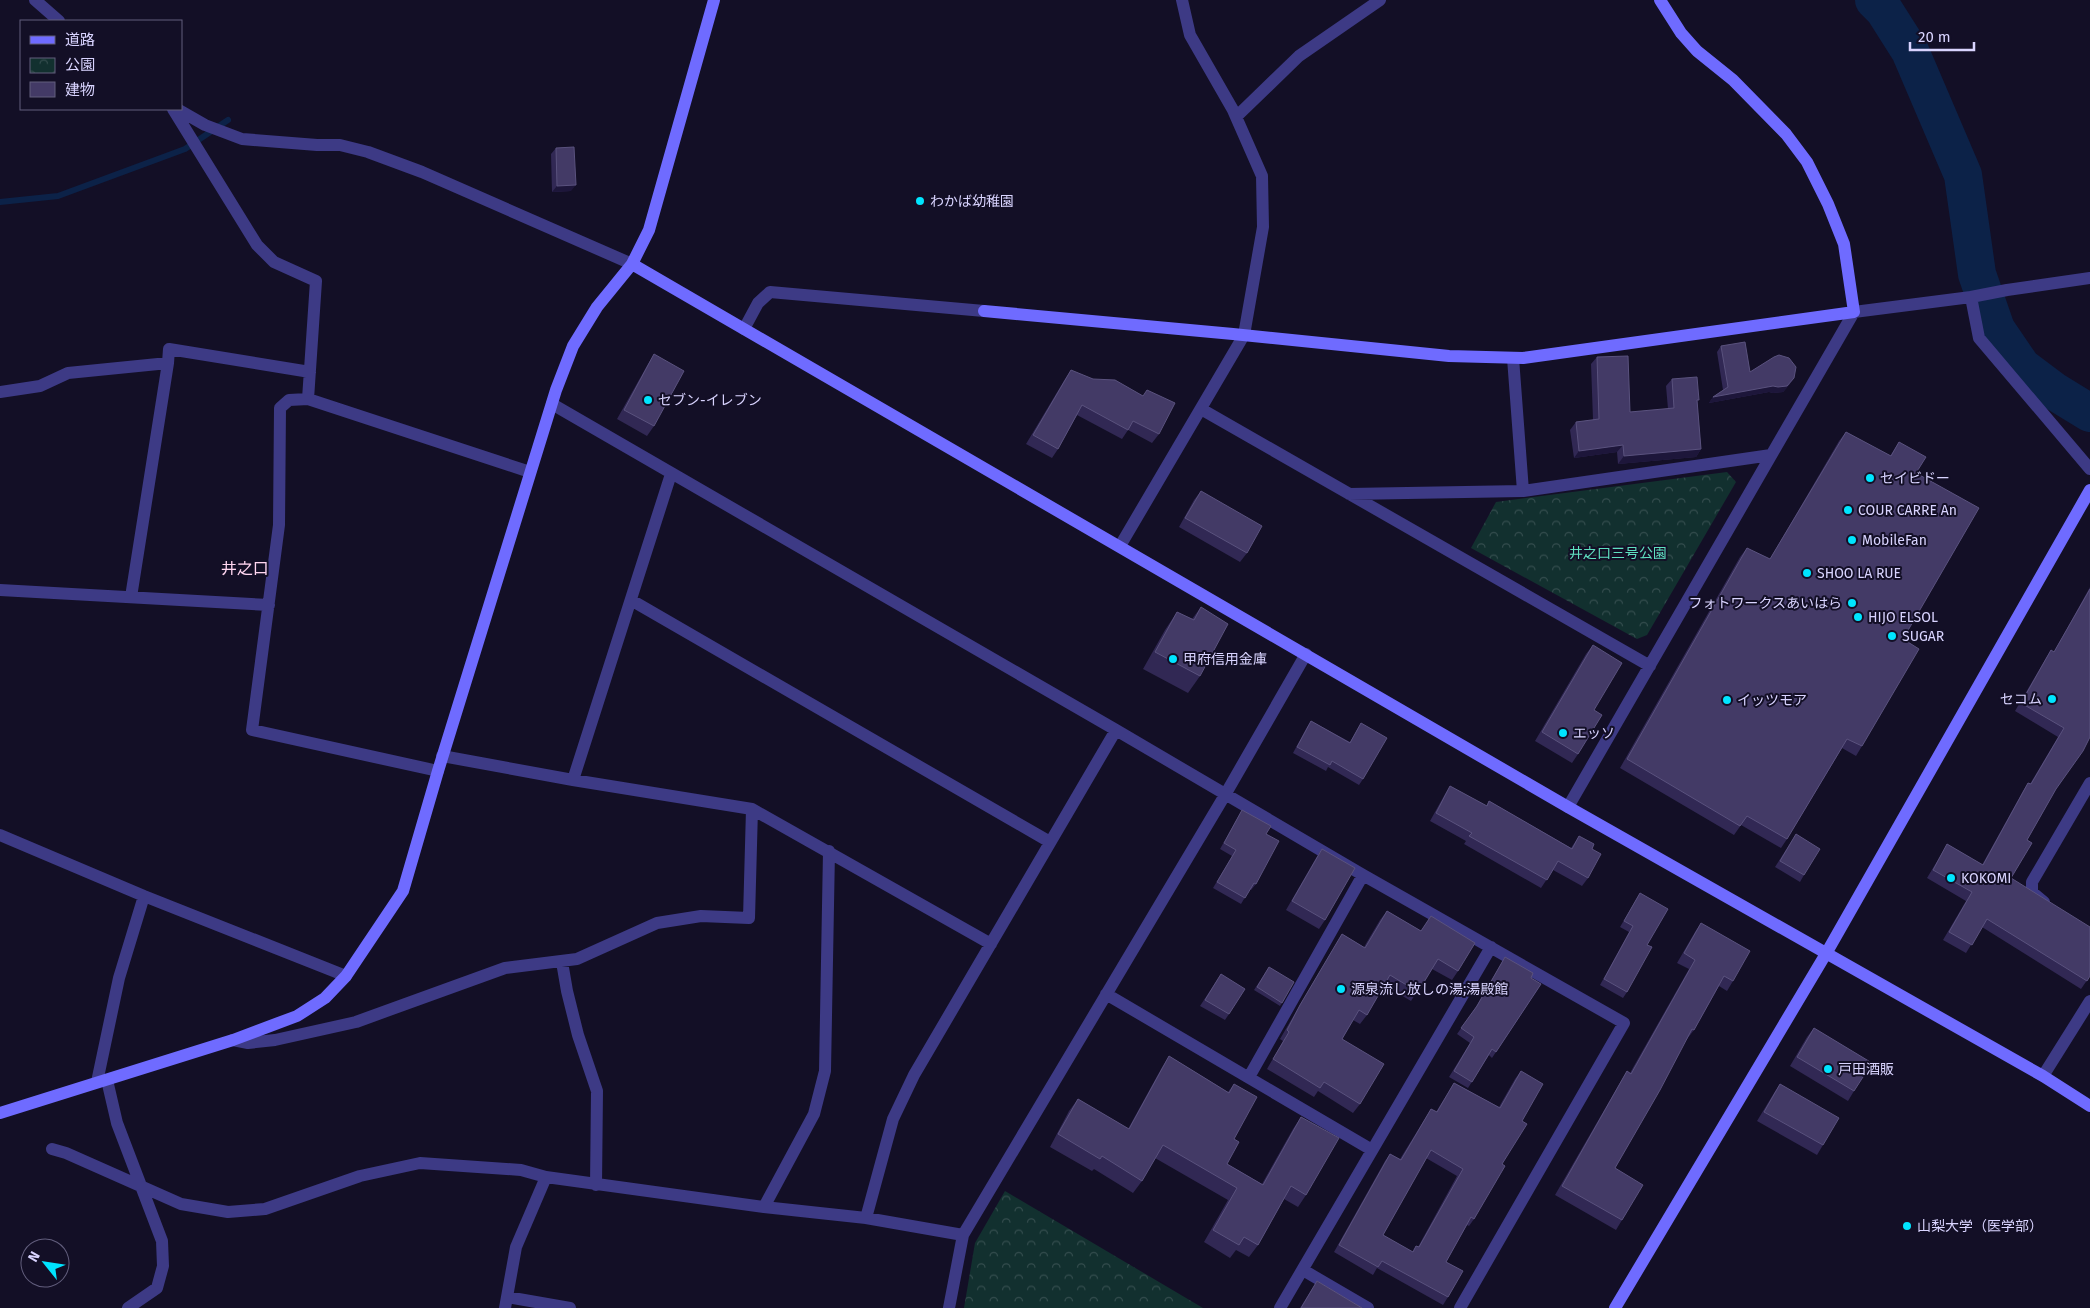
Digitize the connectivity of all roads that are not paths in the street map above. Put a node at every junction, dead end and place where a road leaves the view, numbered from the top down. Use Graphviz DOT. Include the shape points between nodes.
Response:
graph roads {
  1 [pos="35,0"];
  2 [pos="714,0"];
  3 [pos="1182,0"];
  4 [pos="1380,0"];
  5 [pos="1660,0"];
  6 [pos="59,20"];
  7 [pos="176,110"];
  8 [pos="177,110"];
  9 [pos="1236,117"];
  10 [pos="632,264"];
  11 [pos="2090,278"];
  12 [pos="1972,297"];
  13 [pos="1854,312"];
  14 [pos="744,329"];
  15 [pos="1244,335"];
  16 [pos="1513,358"];
  17 [pos="168,363"];
  18 [pos="310,372"];
  19 [pos="0,392"];
  20 [pos="308,399"];
  21 [pos="552,404"];
  22 [pos="1201,409"];
  23 [pos="1771,455"];
  24 [pos="2090,469"];
  25 [pos="530,472"];
  26 [pos="671,474"];
  27 [pos="2090,490"];
  28 [pos="1523,491"];
  29 [pos="1349,494"];
  30 [pos="1120,546"];
  31 [pos="0,590"];
  32 [pos="130,597"];
  33 [pos="630,600"];
  34 [pos="269,605"];
  35 [pos="1306,654"];
  36 [pos="1650,666"];
  37 [pos="1116,730"];
  38 [pos="442,756"];
  39 [pos="438,771"];
  40 [pos="573,780"];
  41 [pos="2090,783"];
  42 [pos="1225,795"];
  43 [pos="1568,807"];
  44 [pos="752,808"];
  45 [pos="0,835"];
  46 [pos="1050,842"];
  47 [pos="828,851"];
  48 [pos="1363,875"];
  49 [pos="144,896"];
  50 [pos="2052,906"];
  51 [pos="991,944"];
  52 [pos="1491,947"];
  53 [pos="1827,952"];
  54 [pos="562,962"];
  55 [pos="346,976"];
  56 [pos="1106,994"];
  57 [pos="2090,1001"];
  58 [pos="233,1040"];
  59 [pos="2043,1076"];
  60 [pos="1248,1077"];
  61 [pos="102,1081"];
  62 [pos="2090,1106"];
  63 [pos="0,1113"];
  64 [pos="52,1149"];
  65 [pos="1372,1150"];
  66 [pos="546,1177"];
  67 [pos="596,1185"];
  68 [pos="143,1189"];
  69 [pos="764,1207"];
  70 [pos="866,1218"];
  71 [pos="963,1236"];
  72 [pos="1302,1270"];
  73 [pos="506,1302"];
  74 [pos="128,1308"];
  75 [pos="570,1308"];
  76 [pos="949,1308"];
  77 [pos="1280,1308"];
  78 [pos="1368,1308"];
  79 [pos="1460,1308"];
  80 [pos="1615,1308"];
  1 -- 6 [label="street"];
  2 -- 10 [label="street" via="649,230"];
  3 -- 9 [label="street" via="1190,35"];
  4 -- 9 [label="street" via="1299,56"];
  5 -- 13 [label="street" via="1681,33 1773,120 1807,162 1844,244"];
  7 -- 18 [label="street" via="257,246 274,262 316,281"];
  8 -- 10 [label="street" via="242,139 340,145 368,152 422,172"];
  9 -- 15 [label="street" via="1262,176 1263,227"];
  10 -- 14 [label="street"];
  10 -- 21 [label="street" via="597,307 573,346"];
  11 -- 12 [label="street"];
  12 -- 13 [label="street"];
  12 -- 24 [label="street" via="1979,338"];
  13 -- 16 [label="street"];
  13 -- 23 [label="street"];
  14 -- 15 [label="street" via="758,303 770,292"];
  14 -- 30 [label="street"];
  15 -- 16 [label="street" via="1449,356"];
  15 -- 22 [label="street"];
  16 -- 28 [label="street"];
  17 -- 18 [label="street" via="168,349"];
  17 -- 19 [label="street" via="68,373 40,386"];
  17 -- 32 [label="street"];
  18 -- 20 [label="street"];
  20 -- 25 [label="street"];
  20 -- 34 [label="street" via="288,400 280,408 279,524"];
  21 -- 25 [label="street"];
  21 -- 26 [label="street"];
  22 -- 29 [label="street"];
  22 -- 30 [label="street"];
  23 -- 28 [label="street"];
  23 -- 36 [label="street"];
  25 -- 38 [label="street"];
  26 -- 33 [label="street"];
  26 -- 37 [label="street"];
  27 -- 53 [label="street"];
  28 -- 29 [label="street"];
  29 -- 36 [label="street"];
  30 -- 35 [label="street"];
  31 -- 32 [label="street"];
  32 -- 34 [label="street"];
  33 -- 40 [label="street"];
  33 -- 46 [label="street"];
  34 -- 39 [label="street" via="252,730"];
  35 -- 42 [label="street"];
  35 -- 43 [label="street"];
  36 -- 43 [label="street"];
  37 -- 42 [label="street"];
  37 -- 46 [label="street"];
  38 -- 39 [label="street"];
  38 -- 40 [label="street"];
  39 -- 55 [label="street" via="403,891"];
  40 -- 44 [label="street"];
  41 -- 50 [label="street" via="2032,882 2032,892 2037,898"];
  42 -- 48 [label="street"];
  42 -- 56 [label="street"];
  43 -- 53 [label="street"];
  44 -- 47 [label="street"];
  44 -- 54 [label="street" via="749,918 701,916 657,923 577,959"];
  45 -- 49 [label="street"];
  46 -- 51 [label="street"];
  47 -- 51 [label="street"];
  47 -- 69 [label="street" via="825,1071 814,1114"];
  48 -- 52 [label="street"];
  48 -- 60 [label="street"];
  49 -- 55 [label="street"];
  49 -- 61 [label="street" via="119,978"];
  51 -- 70 [label="street" via="914,1075 893,1120"];
  52 -- 65 [label="street"];
  52 -- 79 [label="street" via="1624,1023"];
  53 -- 59 [label="street"];
  53 -- 80 [label="street"];
  54 -- 58 [label="street" via="505,968 356,1022 276,1040 248,1043"];
  54 -- 67 [label="street" via="578,1034 597,1091"];
  55 -- 58 [label="street" via="325,998 297,1016"];
  56 -- 60 [label="street"];
  56 -- 71 [label="street"];
  57 -- 59 [label="street"];
  58 -- 61 [label="street"];
  59 -- 62 [label="street"];
  60 -- 65 [label="street"];
  61 -- 63 [label="street"];
  61 -- 68 [label="street"];
  64 -- 68 [label="street"];
  65 -- 72 [label="street"];
  66 -- 67 [label="street"];
  66 -- 68 [label="street" via="521,1170 420,1163 360,1176 265,1209 228,1212 180,1204"];
  66 -- 73 [label="street" via="516,1247"];
  67 -- 69 [label="street"];
  68 -- 74 [label="street" via="162,1241 163,1266 157,1288"];
  69 -- 70 [label="street"];
  70 -- 71 [label="street"];
  71 -- 76 [label="street"];
  72 -- 77 [label="street"];
  72 -- 78 [label="street"];
  73 -- 75 [label="street"];
}
